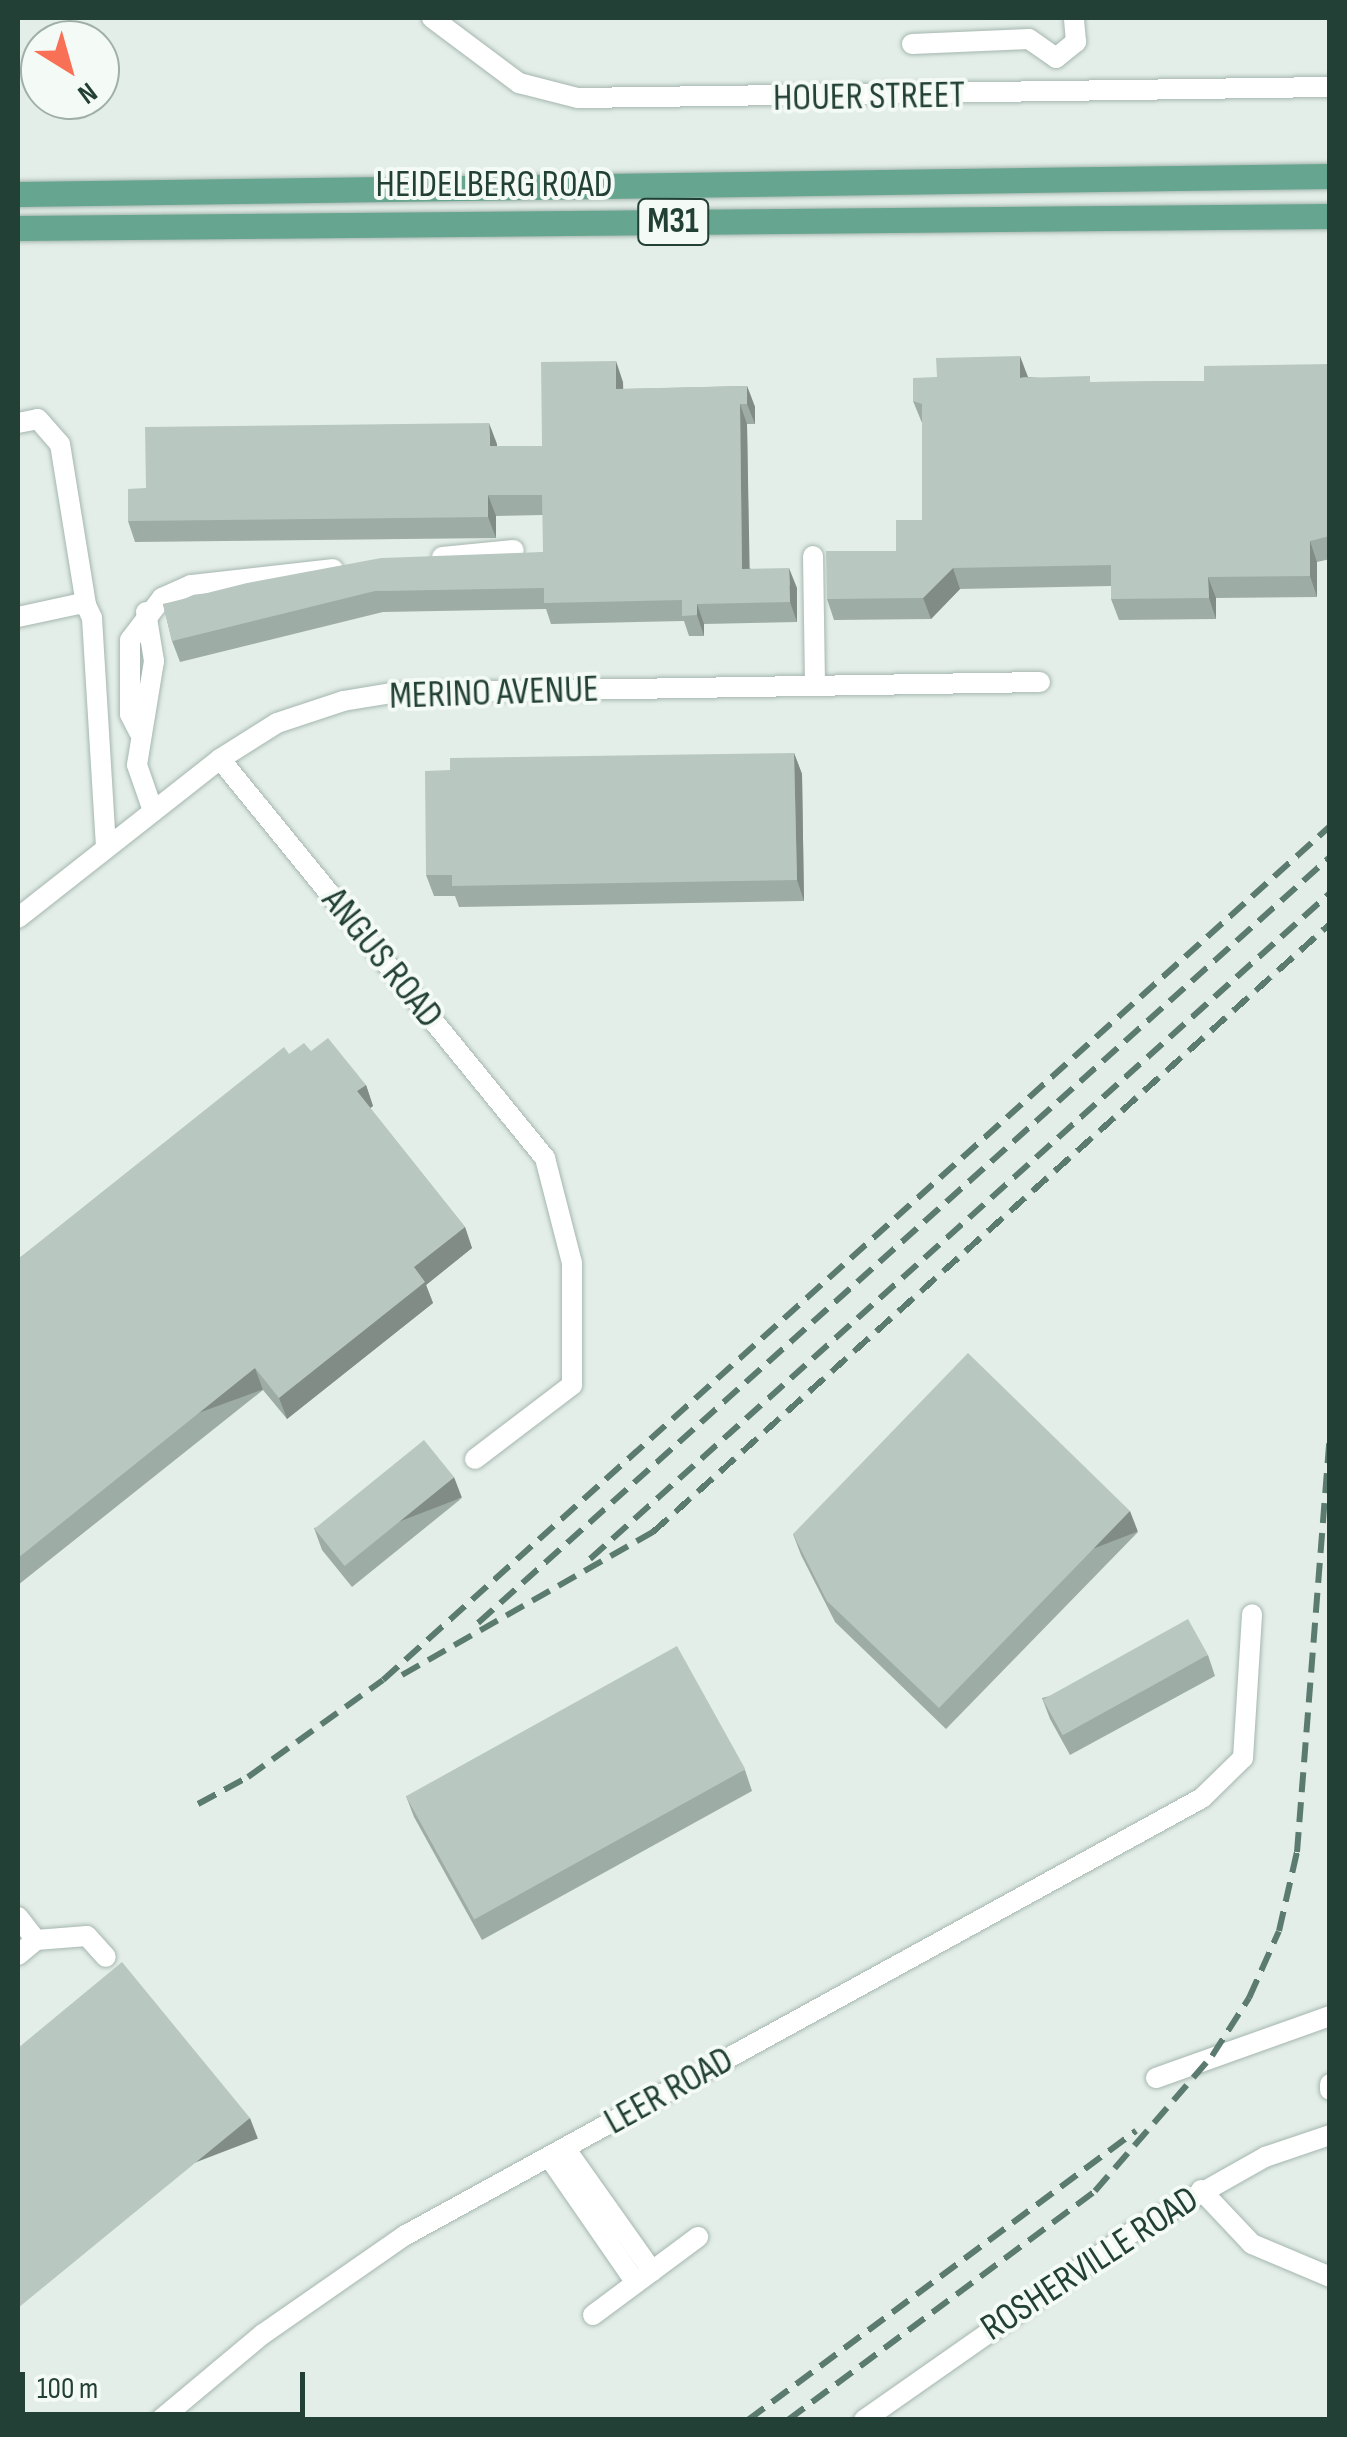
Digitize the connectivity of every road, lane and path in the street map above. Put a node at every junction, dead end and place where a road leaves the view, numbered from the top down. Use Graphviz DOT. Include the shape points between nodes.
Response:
graph roads {
  1 [pos="432,18"];
  2 [pos="1074,18"];
  3 [pos="912,44"];
  4 [pos="1330,87"];
  5 [pos="1330,176"];
  6 [pos="18,194"];
  7 [pos="1330,216"];
  8 [pos="18,228"];
  9 [pos="18,422"];
  10 [pos="514,550"];
  11 [pos="813,556"];
  12 [pos="419,560"];
  13 [pos="362,566"];
  14 [pos="86,606"];
  15 [pos="18,617"];
  16 [pos="1040,682"];
  17 [pos="815,686"];
  18 [pos="220,759"];
  19 [pos="152,811"];
  20 [pos="106,847"];
  21 [pos="18,918"];
  22 [pos="475,1459"];
  23 [pos="1252,1614"];
  24 [pos="18,1917"];
  25 [pos="36,1940"];
  26 [pos="18,1955"];
  27 [pos="106,1958"];
  28 [pos="1330,2016"];
  29 [pos="1156,2078"];
  30 [pos="1330,2135"];
  31 [pos="557,2153"];
  32 [pos="1201,2190"];
  33 [pos="698,2237"];
  34 [pos="644,2277"];
  35 [pos="1330,2277"];
  36 [pos="593,2315"];
  37 [pos="160,2420"];
  38 [pos="864,2420"];
  1 -- 4 [label="street, HOUER STREET" via="519,83 578,98"];
  2 -- 3 [label="street" via="1076,42 1056,58 1029,39"];
  5 -- 6 [label="main road, HEIDELBERG ROAD / M31"];
  7 -- 8 [label="main road, HEIDELBERG ROAD / M31"];
  9 -- 14 [label="street" via="38,419 60,444"];
  10 -- 12 [label="street"];
  11 -- 17 [label="street"];
  13 -- 19 [label="street" via="191,585 146,612 152,691 139,732 138,766"];
  14 -- 15 [label="street"];
  14 -- 20 [label="street"];
  16 -- 17 [label="street, MERINO AVENUE"];
  17 -- 18 [label="street, MERINO AVENUE" via="392,693 304,712"];
  18 -- 19 [label="street, MERINO AVENUE"];
  18 -- 22 [label="street, ANGUS ROAD" via="545,1158 572,1263 572,1386"];
  19 -- 20 [label="street, MERINO AVENUE"];
  20 -- 21 [label="street, MERINO AVENUE"];
  23 -- 31 [label="street, LEER ROAD" via="1244,1758 1202,1798"];
  24 -- 25 [label="street"];
  25 -- 26 [label="street"];
  25 -- 27 [label="street" via="87,1936"];
  28 -- 29 [label="street"];
  30 -- 32 [label="street, ROSHERVILLE ROAD"];
  31 -- 34 [label="street"];
  31 -- 37 [label="street, LEER ROAD" via="404,2236 325,2289"];
  32 -- 35 [label="street" via="1252,2244"];
  32 -- 38 [label="street, ROSHERVILLE ROAD" via="1004,2318"];
  33 -- 34 [label="street"];
  34 -- 36 [label="street"];
}
